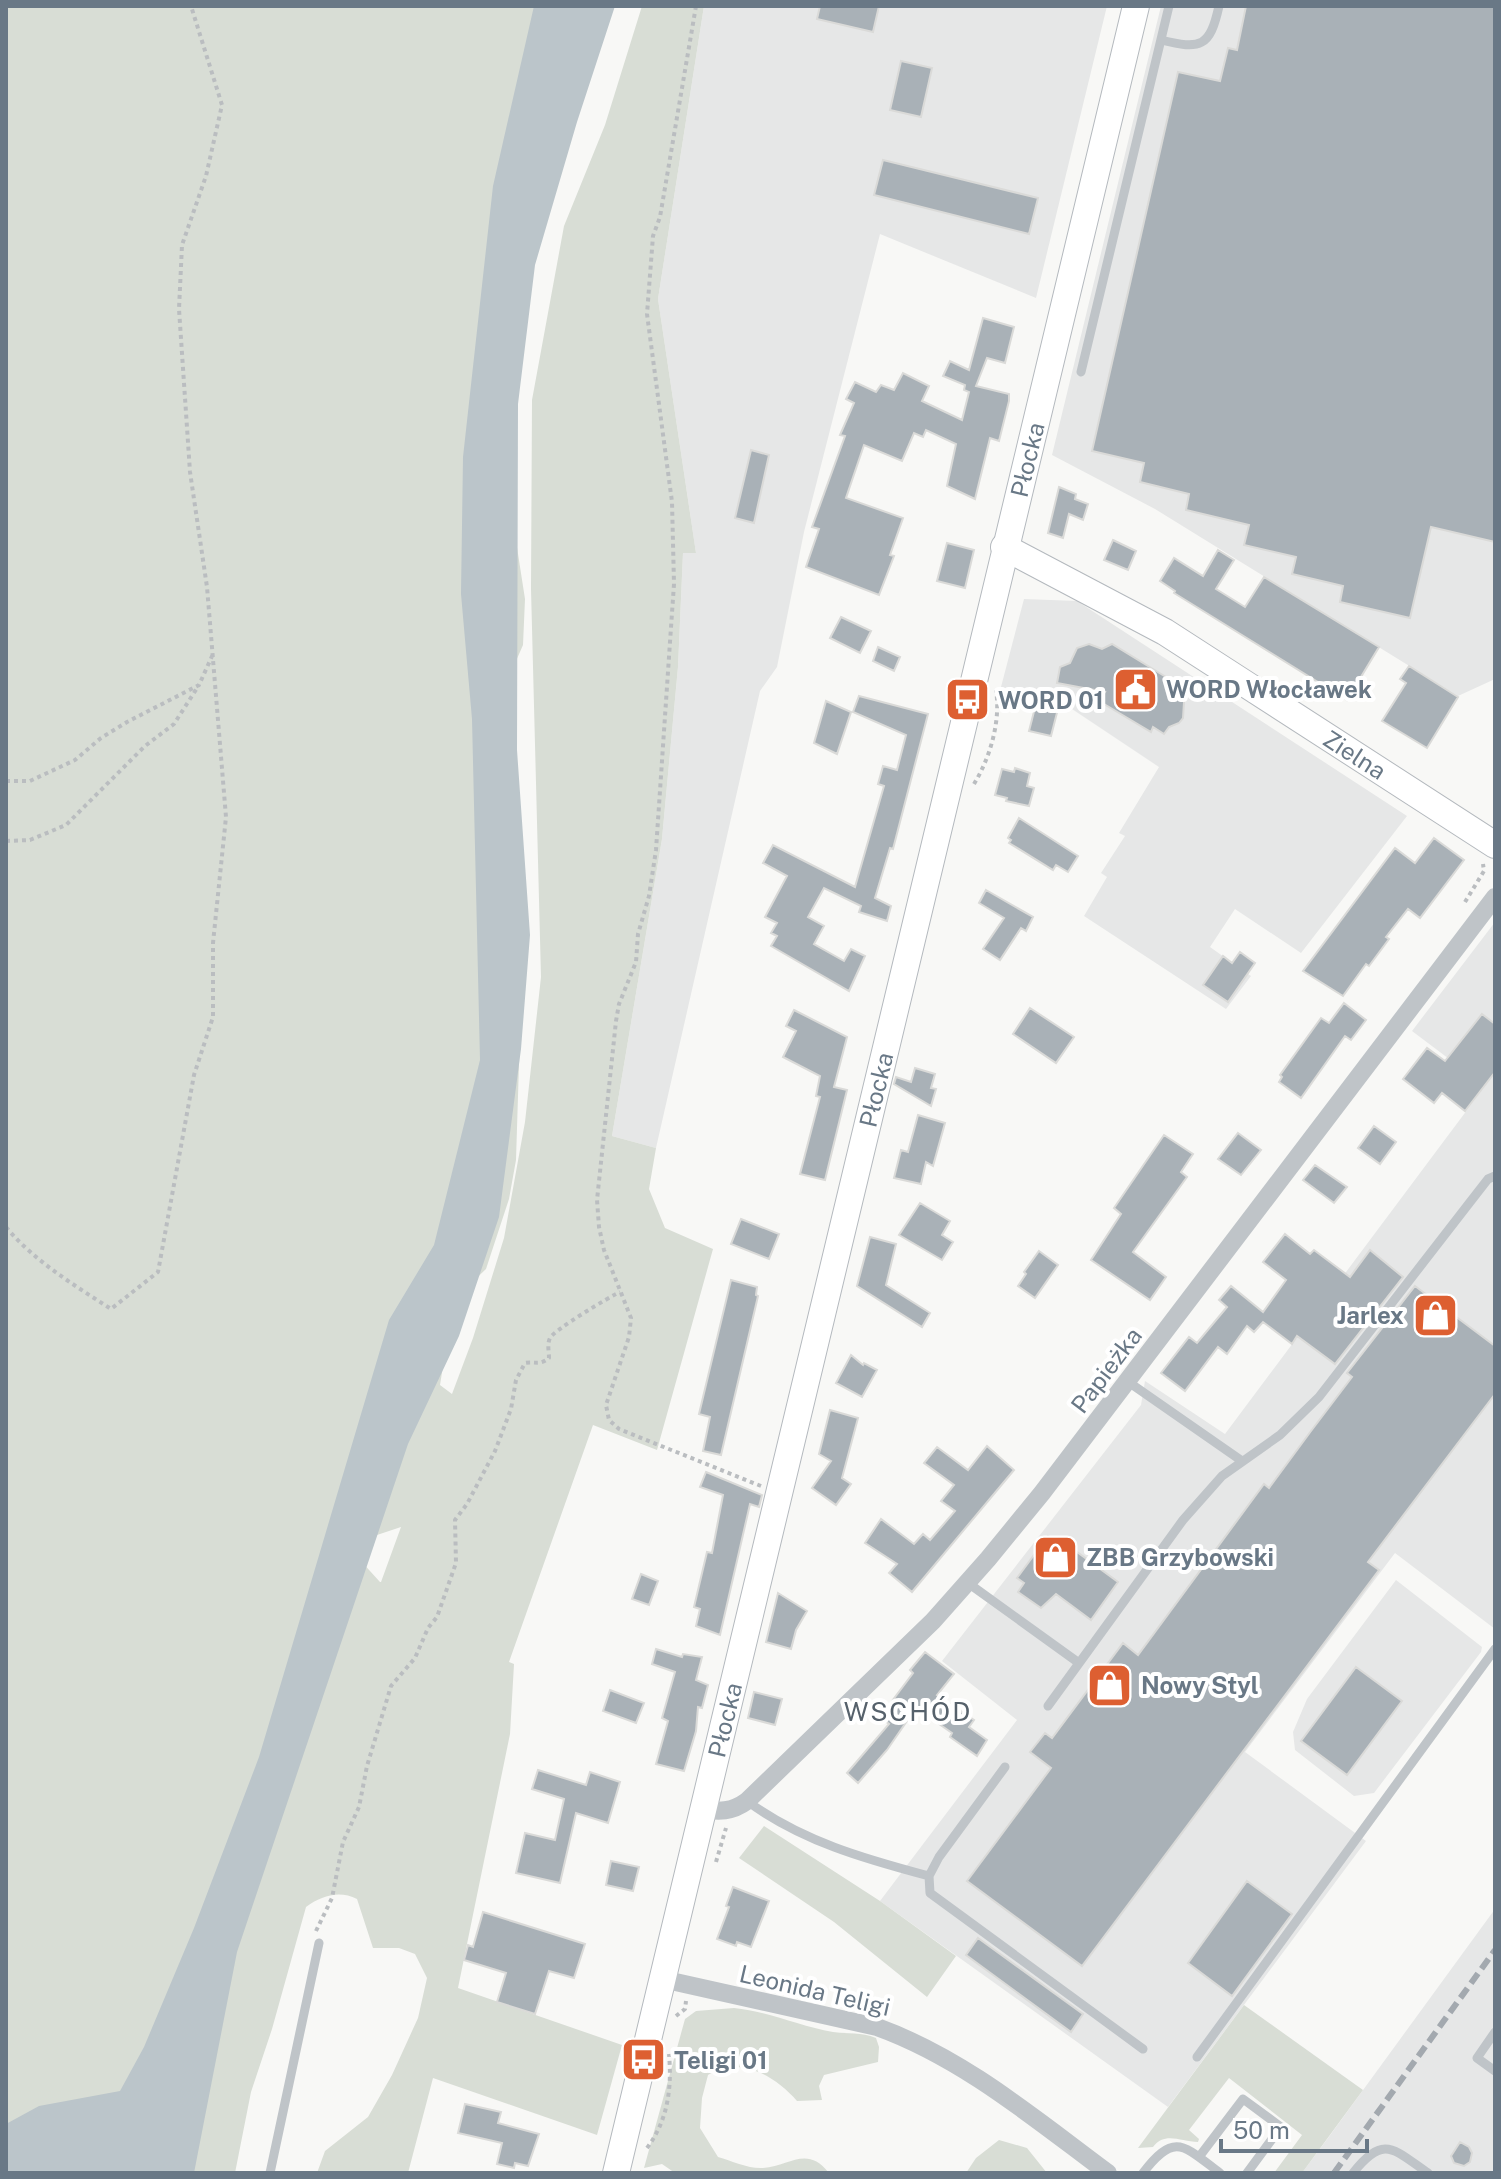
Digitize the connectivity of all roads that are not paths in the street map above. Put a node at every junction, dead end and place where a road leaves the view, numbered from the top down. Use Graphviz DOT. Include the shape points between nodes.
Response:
graph roads {
  1 [pos="1136,6"];
  2 [pos="1169,6"];
  3 [pos="1219,6"];
  4 [pos="1161,40"];
  5 [pos="1081,372"];
  6 [pos="1004,547"];
  7 [pos="1488,850"];
  8 [pos="1495,897"];
  9 [pos="1495,1176"];
  10 [pos="1127,1381"];
  11 [pos="1242,1461"];
  12 [pos="968,1583"];
  13 [pos="1495,1649"];
  14 [pos="1079,1663"];
  15 [pos="1048,1706"];
  16 [pos="1005,1767"];
  17 [pos="747,1801"];
  18 [pos="701,1809"];
  19 [pos="929,1876"];
  20 [pos="316,1942"];
  21 [pos="662,1979"];
  22 [pos="1495,2032"];
  23 [pos="1143,2049"];
  24 [pos="1197,2057"];
  25 [pos="1495,2071"];
  26 [pos="1199,2157"];
  27 [pos="270,2173"];
  28 [pos="616,2173"];
  29 [pos="1108,2173"];
  30 [pos="1143,2173"];
  31 [pos="1220,2173"];
  32 [pos="1247,2173"];
  33 [pos="1353,2173"];
  34 [pos="1428,2173"];
  1 -- 6 [label="street, Płocka"];
  2 -- 4 [label="lane"];
  3 -- 4 [label="lane" via="1214,30 1203,44 1188,47"];
  4 -- 5 [label="lane"];
  6 -- 7 [label="street, Zielna" via="1151,624"];
  6 -- 18 [label="street, Płocka"];
  8 -- 10 [label="street, Papieżka"];
  9 -- 11 [label="lane" via="1319,1397 1280,1435"];
  10 -- 11 [label="lane"];
  10 -- 12 [label="street, Papieżka"];
  11 -- 14 [label="lane" via="1183,1520"];
  12 -- 14 [label="lane"];
  12 -- 17 [label="street, Papieżka"];
  13 -- 24 [label="lane"];
  14 -- 15 [label="lane"];
  16 -- 19 [label="lane"];
  17 -- 18 [label="street" via="723,1812"];
  17 -- 19 [label="lane" via="811,1839"];
  18 -- 21 [label="street, Płocka"];
  19 -- 23 [label="lane" via="930,1893"];
  20 -- 27 [label="lane"];
  21 -- 28 [label="street, Płocka"];
  21 -- 29 [label="street, Leonida Teligi" via="903,2036 980,2080"];
  22 -- 25 [label="lane" via="1477,2058"];
  26 -- 30 [label="lane" via="1183,2148 1164,2149"];
  26 -- 31 [label="lane"];
  26 -- 32 [label="lane" via="1243,2099 1281,2127"];
  33 -- 34 [label="lane" via="1367,2154 1387,2148"];
}
